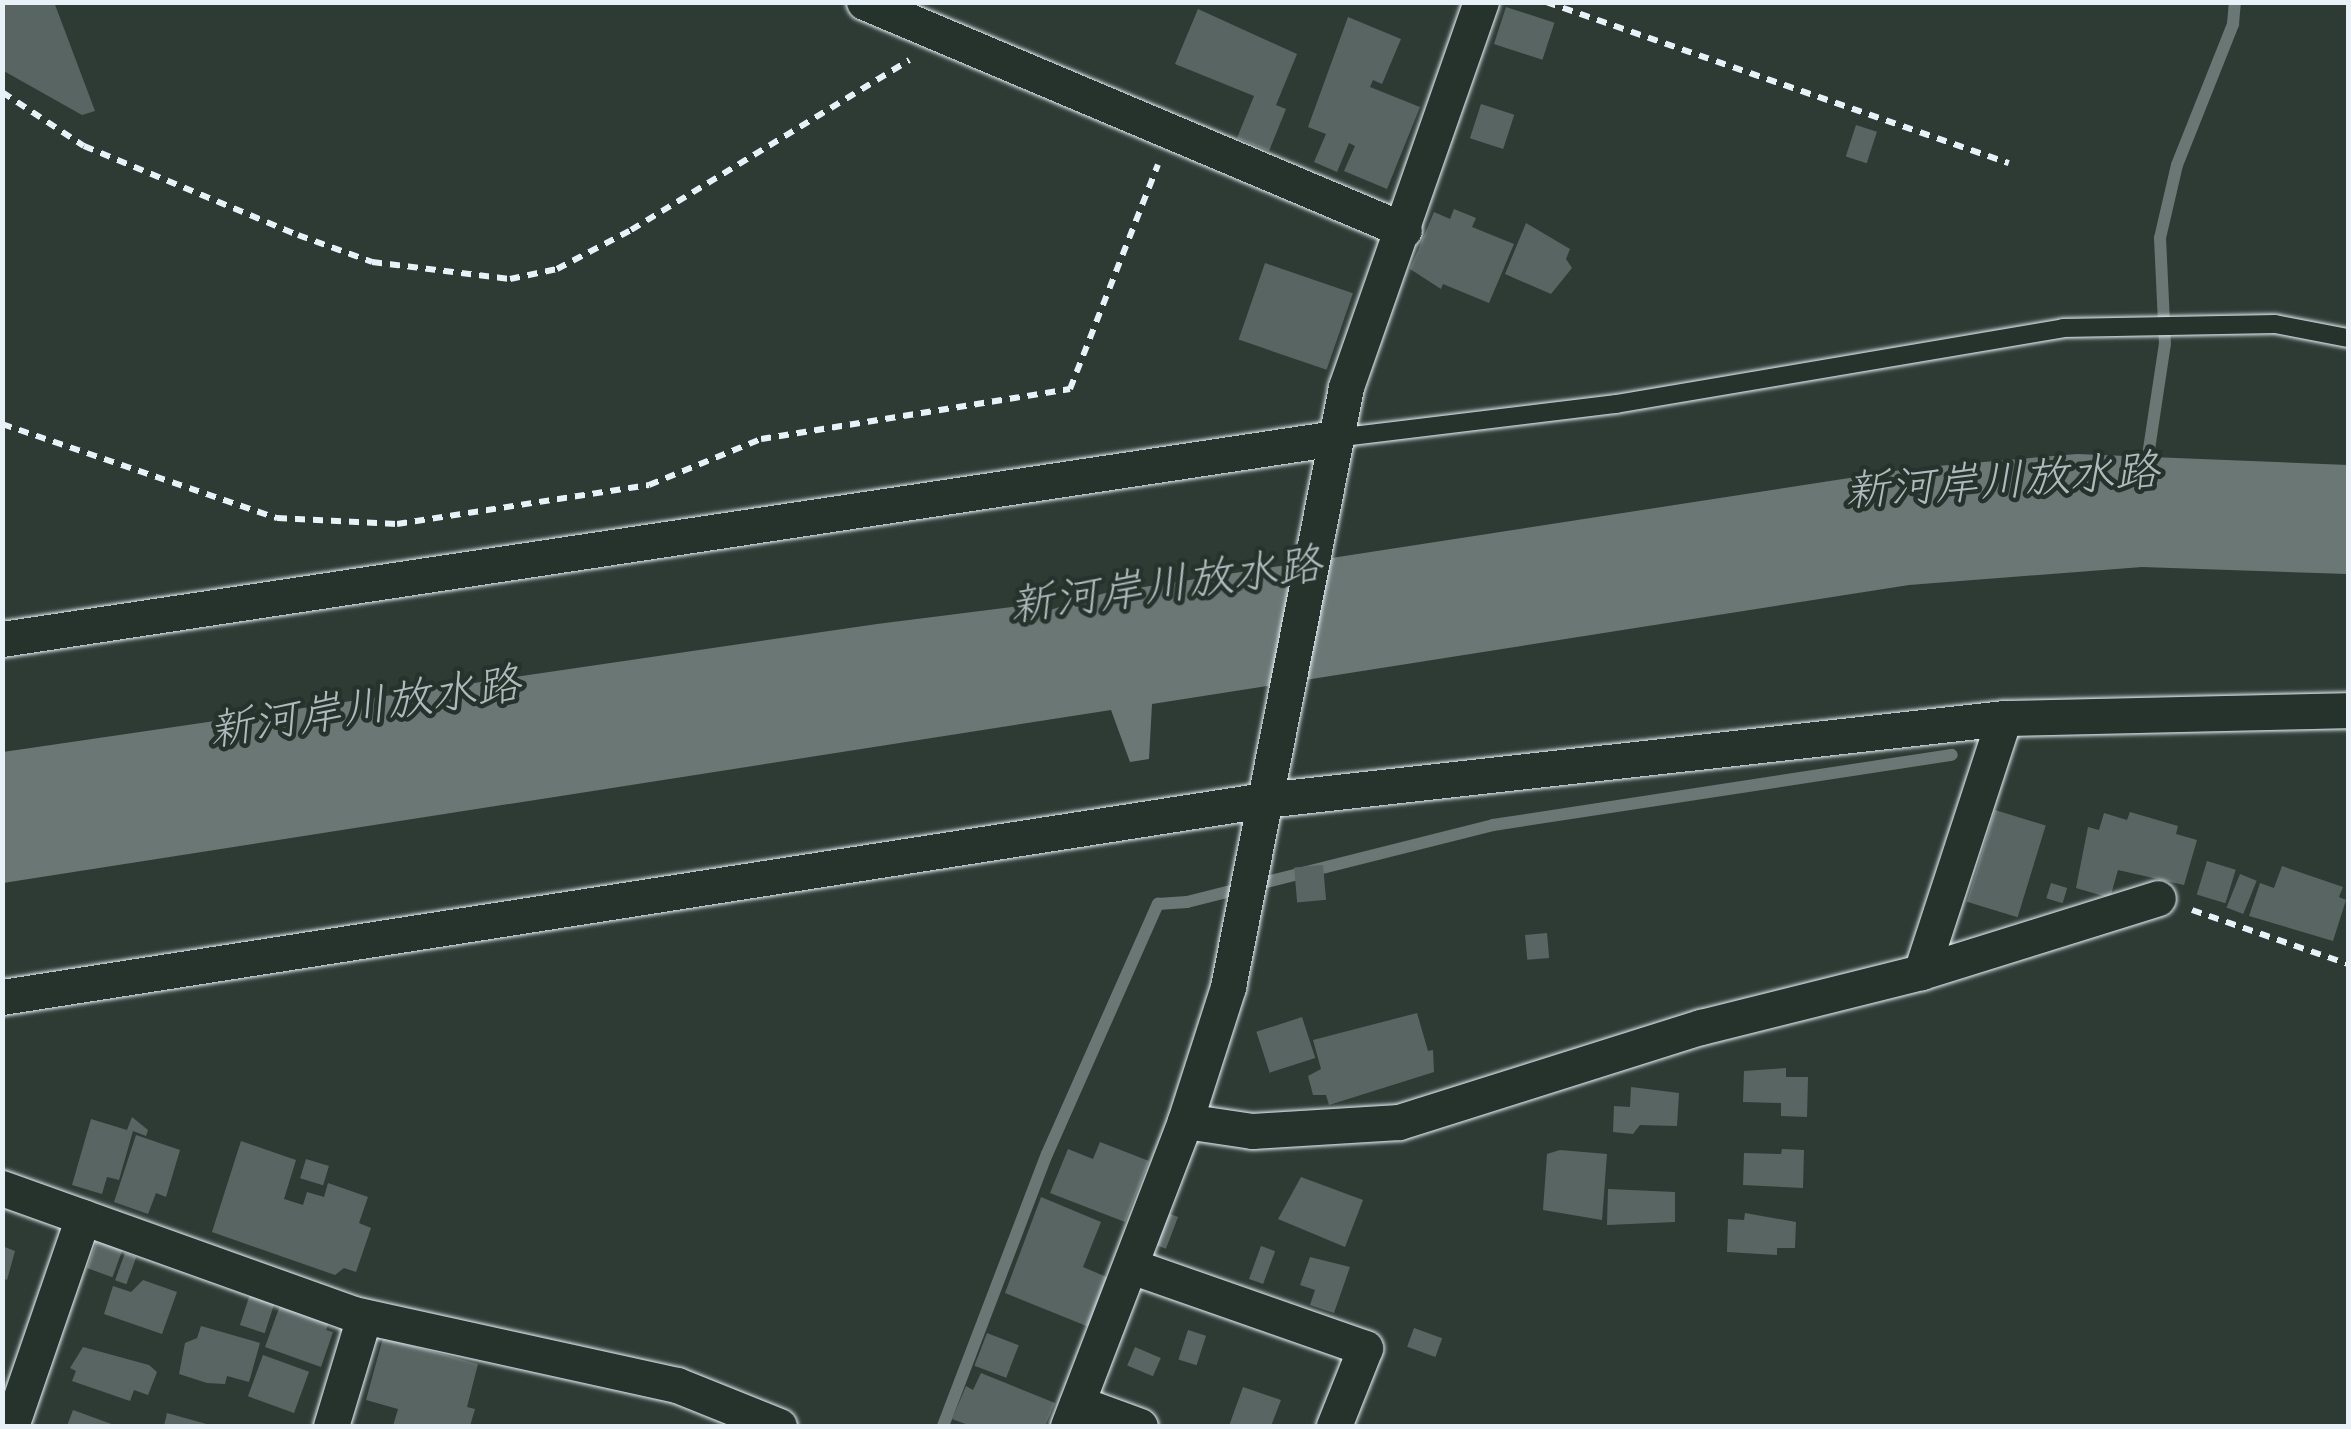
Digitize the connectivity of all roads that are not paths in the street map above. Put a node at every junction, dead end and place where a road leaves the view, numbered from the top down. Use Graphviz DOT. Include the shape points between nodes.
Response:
graph roads {
  1 [pos="864,2"];
  2 [pos="1480,2"];
  3 [pos="1404,230"];
  4 [pos="2348,338"];
  5 [pos="1332,452"];
  6 [pos="2,640"];
  7 [pos="2348,710"];
  8 [pos="2004,718"];
  9 [pos="1267,787"];
  10 [pos="2158,898"];
  11 [pos="1921,972"];
  12 [pos="2,997"];
  13 [pos="1185,1121"];
  14 [pos="2,1188"];
  15 [pos="83,1217"];
  16 [pos="1131,1266"];
  17 [pos="364,1317"];
  18 [pos="1072,1415"];
  19 [pos="11,1426"];
  20 [pos="331,1426"];
  21 [pos="778,1426"];
  22 [pos="1140,1426"];
  23 [pos="1334,1426"];
  1 -- 3 [label="street"];
  2 -- 3 [label="street"];
  3 -- 5 [label="street" via="1364,330"];
  4 -- 5 [label="lane" via="2275,324 2063,328"];
  5 -- 6 [label="street"];
  5 -- 9 [label="street"];
  7 -- 8 [label="street"];
  8 -- 9 [label="street"];
  8 -- 11 [label="street"];
  9 -- 12 [label="street"];
  9 -- 13 [label="street" via="1228,987"];
  10 -- 11 [label="street"];
  11 -- 13 [label="street" via="1701,1026 1399,1122 1252,1131"];
  13 -- 16 [label="street"];
  14 -- 15 [label="street"];
  15 -- 17 [label="street"];
  15 -- 19 [label="street"];
  16 -- 18 [label="street"];
  16 -- 23 [label="street" via="1365,1348"];
  17 -- 20 [label="street"];
  17 -- 21 [label="street" via="677,1385"];
  18 -- 22 [label="street"];
}
